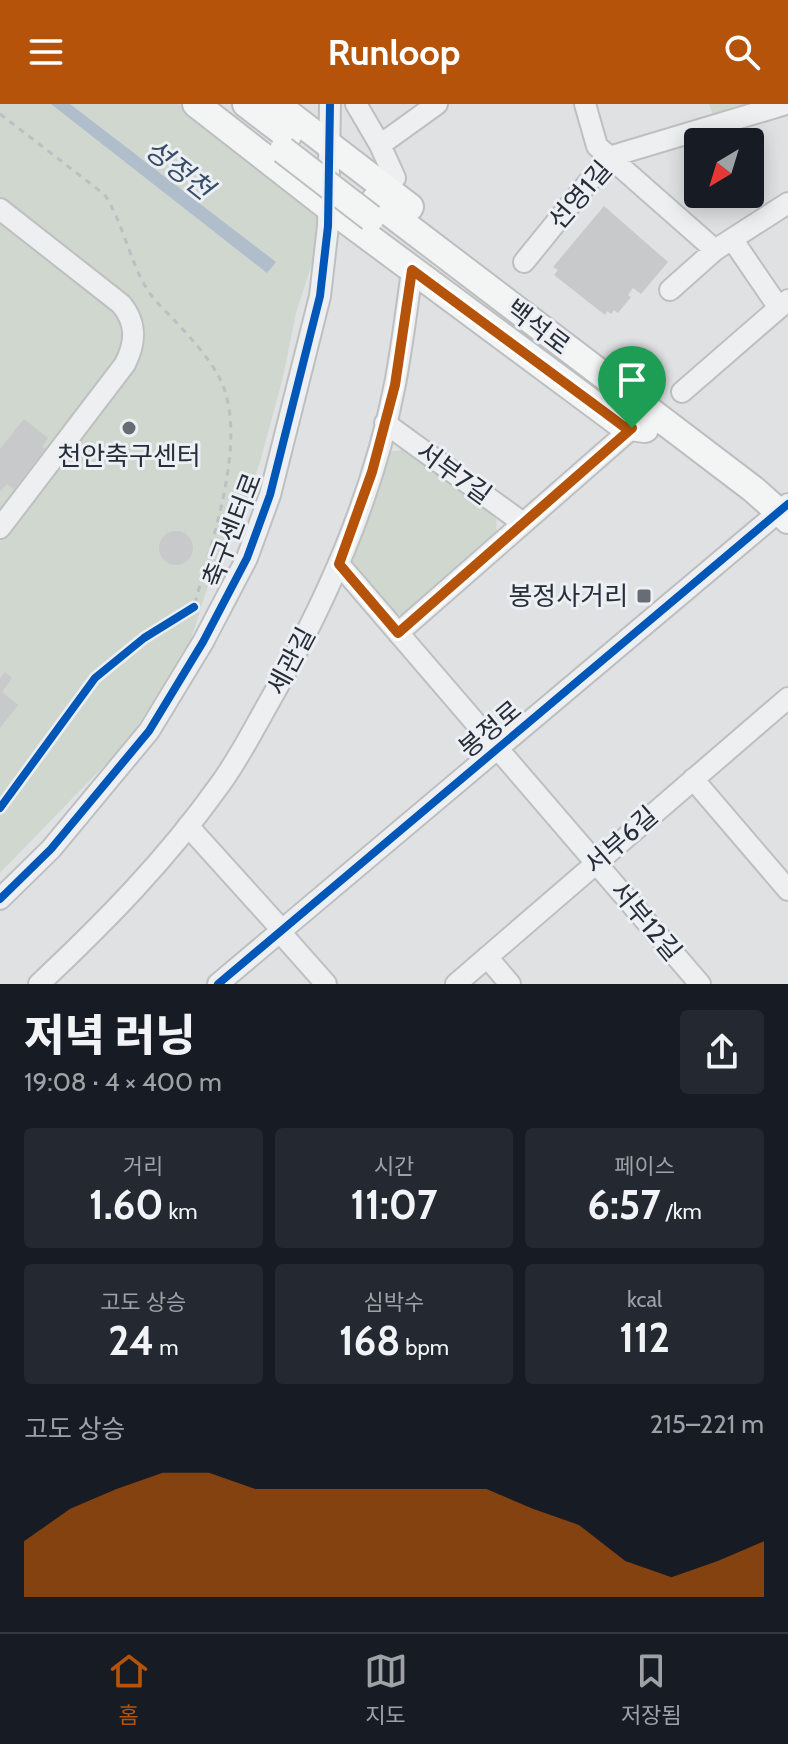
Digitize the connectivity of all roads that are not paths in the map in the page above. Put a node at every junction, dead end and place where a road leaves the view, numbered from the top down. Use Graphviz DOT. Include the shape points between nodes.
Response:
graph roads {
  1 [pos="196,104"];
  2 [pos="224,104"];
  3 [pos="246,104"];
  4 [pos="276,104"];
  5 [pos="330,104"];
  6 [pos="356,104"];
  7 [pos="437,104"];
  8 [pos="585,104"];
  9 [pos="786,104"];
  10 [pos="286,143"];
  11 [pos="380,145"];
  12 [pos="331,146"];
  13 [pos="609,157"];
  14 [pos="395,178"];
  15 [pos="788,203"];
  16 [pos="328,207"];
  17 [pos="0,209"];
  18 [pos="723,244"];
  19 [pos="524,262"];
  20 [pos="412,270"];
  21 [pos="670,290"];
  22 [pos="784,304"];
  23 [pos="682,392"];
  24 [pos="385,423"];
  25 [pos="645,425"];
  26 [pos="785,512"];
  27 [pos="523,523"];
  28 [pos="0,528"];
  29 [pos="339,564"];
  30 [pos="398,633"];
  31 [pos="783,710"];
  32 [pos="497,749"];
  33 [pos="693,779"];
  34 [pos="188,826"];
  35 [pos="596,862"];
  36 [pos="788,890"];
  37 [pos="0,899"];
  38 [pos="281,931"];
  39 [pos="487,957"];
  40 [pos="39,984"];
  41 [pos="218,984"];
  42 [pos="326,984"];
  43 [pos="456,984"];
  44 [pos="510,984"];
  45 [pos="700,984"];
  1 -- 16 [label="main road"];
  2 -- 10 [label="main road"];
  3 -- 10 [label="main road"];
  4 -- 12 [label="main road"];
  5 -- 12 [label="street, 축구센터로"];
  6 -- 11 [label="street"];
  7 -- 11 [label="street"];
  8 -- 13 [label="street" via="597,146"];
  9 -- 13 [label="street, 선영1길"];
  10 -- 25 [label="main road, 백석로"];
  11 -- 14 [label="street"];
  12 -- 16 [label="street, 축구센터로"];
  12 -- 25 [label="main road" via="635,383 649,399"];
  13 -- 18 [label="street"];
  13 -- 19 [label="street, 선영1길"];
  15 -- 18 [label="street"];
  16 -- 20 [label="main road"];
  16 -- 37 [label="street, 축구센터로" via="320,296 270,495 247,558 149,731 51,849"];
  17 -- 28 [label="street" via="121,304 130,315 134,341 125,364"];
  18 -- 21 [label="street"];
  18 -- 22 [label="street"];
  20 -- 24 [label="street, 세관길"];
  20 -- 25 [label="main road" via="613,419"];
  22 -- 23 [label="street"];
  24 -- 27 [label="street, 서부7길"];
  24 -- 29 [label="street, 세관길"];
  25 -- 26 [label="main road, 백석로"];
  25 -- 27 [label="street, 서부7길"];
  26 -- 32 [label="street, 봉정로"];
  27 -- 30 [label="street, 서부7길"];
  29 -- 30 [label="street, 서부12길"];
  29 -- 34 [label="street, 세관길" via="302,644 220,785"];
  30 -- 32 [label="street, 서부12길"];
  31 -- 33 [label="street, 서부6길"];
  32 -- 35 [label="street, 서부12길"];
  32 -- 38 [label="street, 봉정로"];
  33 -- 35 [label="street, 서부6길"];
  33 -- 36 [label="street"];
  34 -- 38 [label="street"];
  34 -- 40 [label="street, 세관길" via="106,921"];
  35 -- 39 [label="street, 서부6길"];
  35 -- 45 [label="street, 서부12길"];
  38 -- 41 [label="street, 봉정로"];
  38 -- 42 [label="street"];
  39 -- 43 [label="street, 서부6길"];
  39 -- 44 [label="street"];
}
